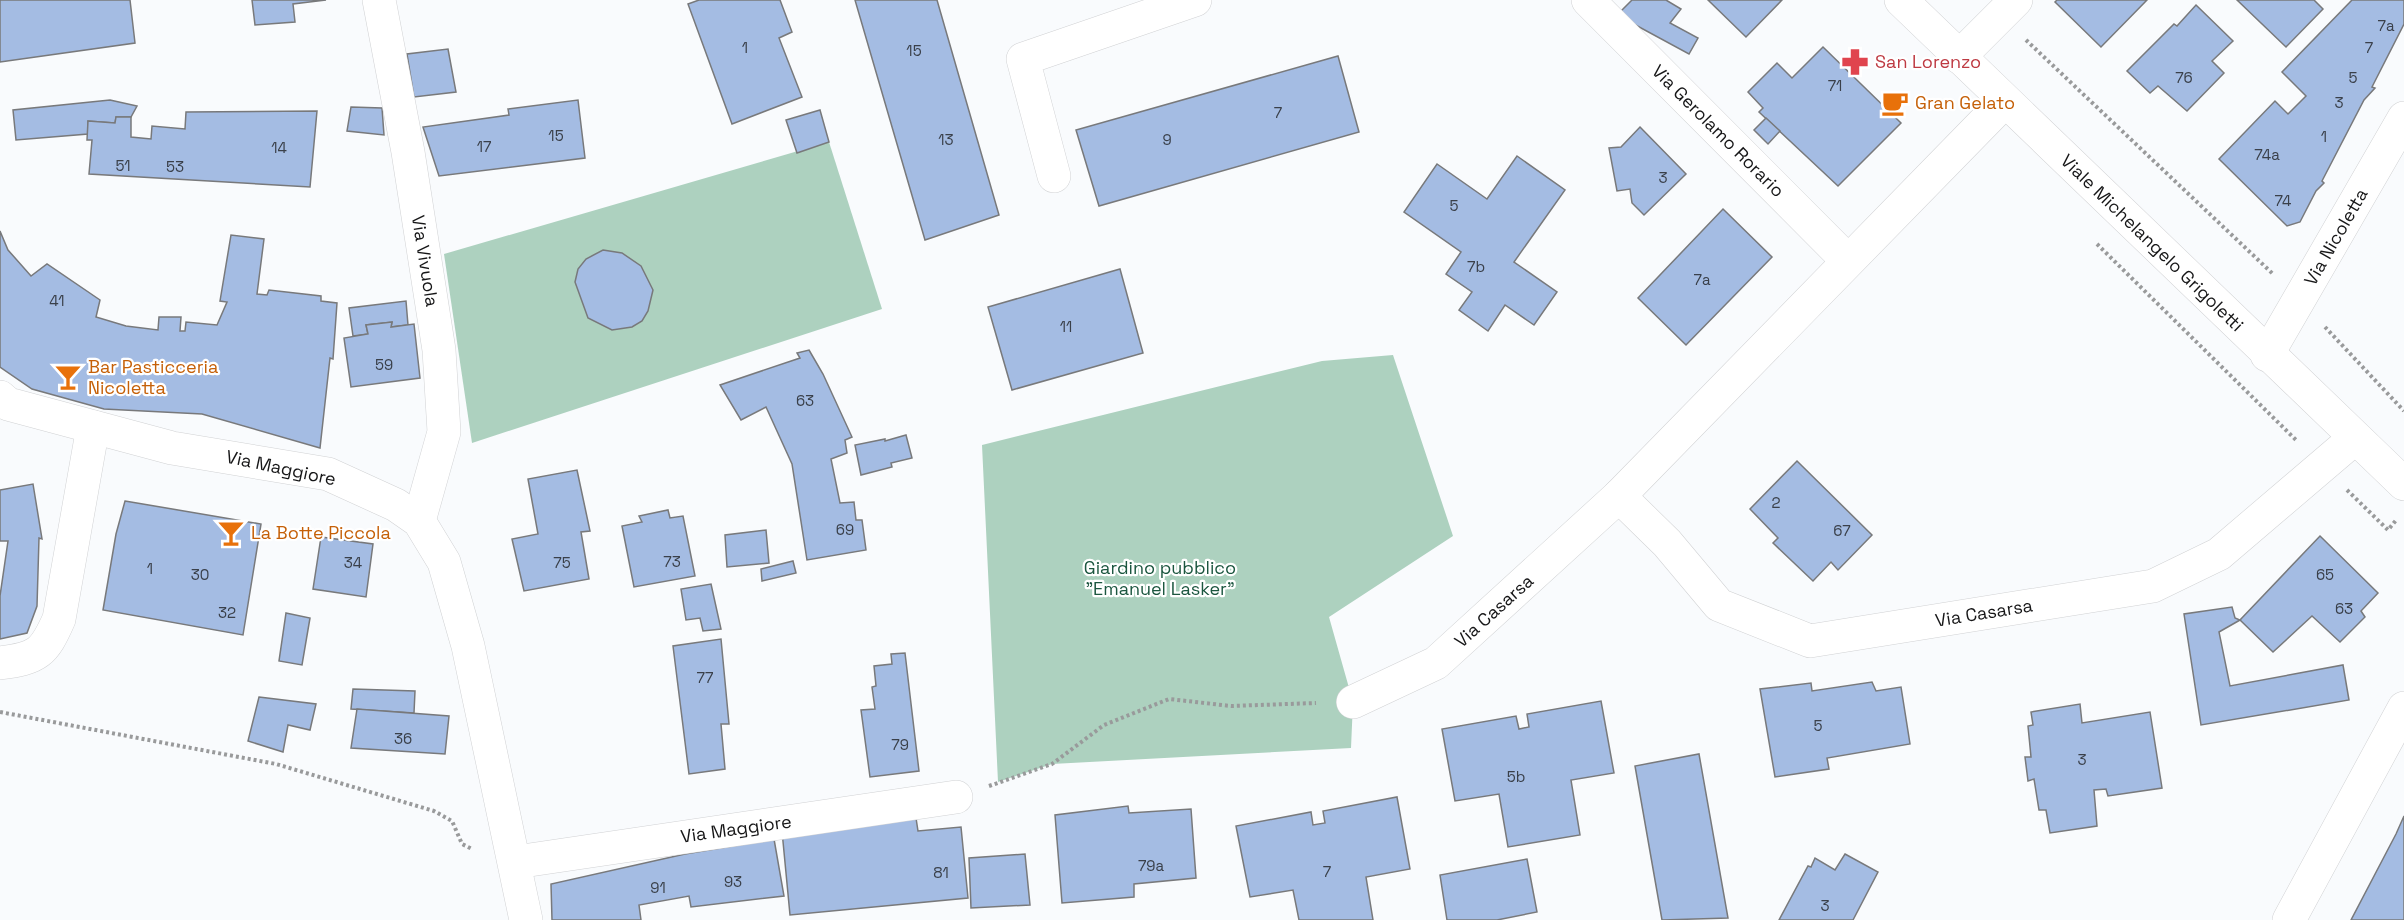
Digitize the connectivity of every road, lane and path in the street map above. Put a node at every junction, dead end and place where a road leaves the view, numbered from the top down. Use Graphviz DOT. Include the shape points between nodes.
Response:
graph roads {
  1 [pos="379,0"];
  2 [pos="1195,0"];
  3 [pos="1588,0"];
  4 [pos="1901,0"];
  5 [pos="2008,8"];
  6 [pos="1959,57"];
  7 [pos="2006,101"];
  8 [pos="2404,118"];
  9 [pos="1054,176"];
  10 [pos="2095,242"];
  11 [pos="1848,261"];
  12 [pos="2300,300"];
  13 [pos="2266,355"];
  14 [pos="0,397"];
  15 [pos="2404,411"];
  16 [pos="93,427"];
  17 [pos="2355,438"];
  18 [pos="2323,466"];
  19 [pos="2404,484"];
  20 [pos="1618,496"];
  21 [pos="2404,512"];
  22 [pos="419,521"];
  23 [pos="0,663"];
  24 [pos="1353,702"];
  25 [pos="2404,708"];
  26 [pos="0,711"];
  27 [pos="956,796"];
  28 [pos="512,850"];
  29 [pos="526,920"];
  30 [pos="2289,920"];
  1 -- 22 [label="street, Via Vivuola" via="439,350 444,432"];
  2 -- 9 [label="street" via="1023,59"];
  3 -- 11 [label="street, Via Gerolamo Rorario"];
  4 -- 6 [label="street, Viale Michelangelo Grigoletti"];
  5 -- 6 [label="street"];
  5 -- 12 [label="path"];
  6 -- 7 [label="street, Viale Michelangelo Grigoletti"];
  7 -- 11 [label="street, Via Casarsa"];
  7 -- 13 [label="street, Viale Michelangelo Grigoletti"];
  8 -- 12 [label="street, Via Nicoletta"];
  10 -- 18 [label="path"];
  11 -- 20 [label="street, Via Casarsa"];
  12 -- 13 [label="street, Via Nicoletta"];
  12 -- 15 [label="path"];
  13 -- 17 [label="street, Viale Michelangelo Grigoletti"];
  14 -- 16 [label="street, Via Maggiore" via="8,404"];
  16 -- 22 [label="street, Via Maggiore" via="172,448 328,474 396,505"];
  16 -- 23 [label="street" via="59,619 47,647 24,660"];
  17 -- 18 [label="street, Via Casarsa"];
  17 -- 19 [label="street, Viale Michelangelo Grigoletti"];
  18 -- 20 [label="street, Via Casarsa" via="2220,554 2153,586 1810,641 1719,605 1667,543"];
  18 -- 21 [label="path" via="2388,530"];
  20 -- 24 [label="street, Via Casarsa" via="1436,663"];
  22 -- 28 [label="street, Via Maggiore" via="444,562 465,635"];
  24 -- 27 [label="path" via="1231,706 1169,699 1104,725 1052,764"];
  25 -- 30 [label="street"];
  26 -- 28 [label="path" via="276,761 435,809 452,820 463,841 476,849"];
  27 -- 28 [label="street, Via Maggiore"];
  28 -- 29 [label="street, Via Maggiore"];
}
